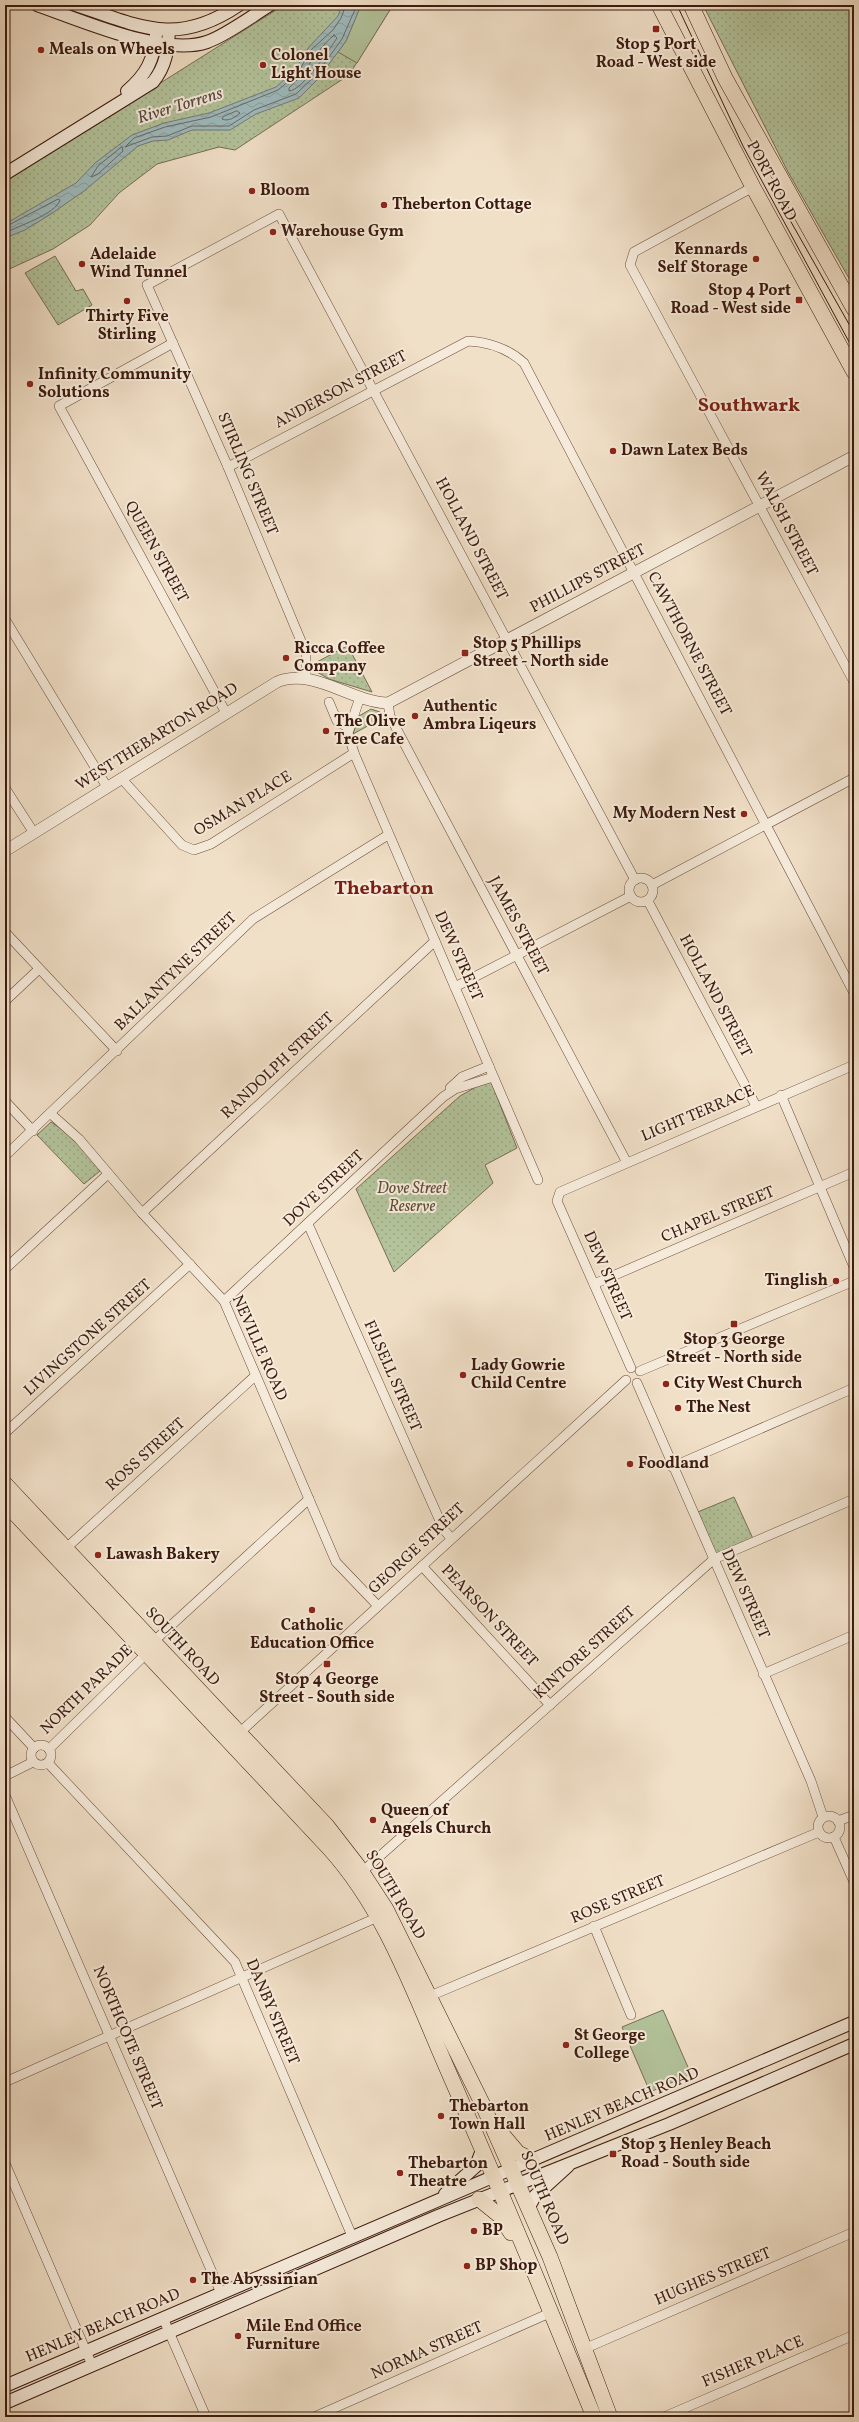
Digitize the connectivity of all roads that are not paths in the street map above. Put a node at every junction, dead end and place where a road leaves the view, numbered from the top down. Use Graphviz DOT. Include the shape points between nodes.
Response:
graph roads {
  1 [pos="36,5"];
  2 [pos="76,5"];
  3 [pos="239,5"];
  4 [pos="270,5"];
  5 [pos="659,5"];
  6 [pos="691,5"];
  7 [pos="156,29"];
  8 [pos="169,30"];
  9 [pos="155,43"];
  10 [pos="168,45"];
  11 [pos="108,108"];
  12 [pos="5,174"];
  13 [pos="753,187"];
  14 [pos="147,285"];
  15 [pos="854,309"];
  16 [pos="468,341"];
  17 [pos="173,343"];
  18 [pos="854,372"];
  19 [pos="373,389"];
  20 [pos="854,456"];
  21 [pos="228,467"];
  22 [pos="760,506"];
  23 [pos="635,573"];
  24 [pos="5,619"];
  25 [pos="508,640"];
  26 [pos="306,678"];
  27 [pos="854,682"];
  28 [pos="360,697"];
  29 [pos="329,702"];
  30 [pos="388,702"];
  31 [pos="226,713"];
  32 [pos="349,728"];
  33 [pos="354,753"];
  34 [pos="121,778"];
  35 [pos="854,778"];
  36 [pos="107,787"];
  37 [pos="5,788"];
  38 [pos="766,825"];
  39 [pos="34,833"];
  40 [pos="388,835"];
  41 [pos="5,851"];
  42 [pos="635,880"];
  43 [pos="652,885"];
  44 [pos="631,896"];
  45 [pos="648,900"];
  46 [pos="5,932"];
  47 [pos="435,941"];
  48 [pos="516,955"];
  49 [pos="39,969"];
  50 [pos="854,981"];
  51 [pos="455,987"];
  52 [pos="854,993"];
  53 [pos="5,1000"];
  54 [pos="117,1051"];
  55 [pos="854,1065"];
  56 [pos="489,1066"];
  57 [pos="493,1077"];
  58 [pos="781,1095"];
  59 [pos="443,1097"];
  60 [pos="5,1101"];
  61 [pos="756,1106"];
  62 [pos="52,1114"];
  63 [pos="33,1131"];
  64 [pos="5,1156"];
  65 [pos="626,1161"];
  66 [pos="854,1172"];
  67 [pos="108,1174"];
  68 [pos="538,1180"];
  69 [pos="820,1187"];
  70 [pos="558,1196"];
  71 [pos="142,1212"];
  72 [pos="308,1224"];
  73 [pos="190,1264"];
  74 [pos="854,1267"];
  75 [pos="5,1269"];
  76 [pos="854,1281"];
  77 [pos="594,1284"];
  78 [pos="224,1301"];
  79 [pos="631,1368"];
  80 [pos="640,1372"];
  81 [pos="255,1376"];
  82 [pos="626,1380"];
  83 [pos="637,1383"];
  84 [pos="854,1388"];
  85 [pos="5,1434"];
  86 [pos="672,1467"];
  87 [pos="5,1484"];
  88 [pos="309,1499"];
  89 [pos="854,1499"];
  90 [pos="5,1503"];
  91 [pos="451,1538"];
  92 [pos="61,1553"];
  93 [pos="714,1559"];
  94 [pos="422,1566"];
  95 [pos="378,1606"];
  96 [pos="854,1635"];
  97 [pos="150,1647"];
  98 [pos="764,1674"];
  99 [pos="550,1705"];
  100 [pos="5,1717"];
  101 [pos="234,1737"];
  102 [pos="34,1748"];
  103 [pos="49,1749"];
  104 [pos="33,1762"];
  105 [pos="48,1763"];
  106 [pos="5,1776"];
  107 [pos="5,1795"];
  108 [pos="854,1815"];
  109 [pos="823,1817"];
  110 [pos="838,1821"];
  111 [pos="819,1832"];
  112 [pos="834,1837"];
  113 [pos="362,1872"];
  114 [pos="854,1882"];
  115 [pos="378,1917"];
  116 [pos="594,1926"];
  117 [pos="241,1976"];
  118 [pos="424,1999"];
  119 [pos="631,2015"];
  120 [pos="854,2022"];
  121 [pos="110,2036"];
  122 [pos="854,2044"];
  123 [pos="5,2082"];
  124 [pos="491,2121"];
  125 [pos="482,2150"];
  126 [pos="576,2159"];
  127 [pos="532,2160"];
  128 [pos="5,2163"];
  129 [pos="512,2169"];
  130 [pos="494,2176"];
  131 [pos="518,2183"];
  132 [pos="500,2190"];
  133 [pos="479,2199"];
  134 [pos="438,2200"];
  135 [pos="529,2207"];
  136 [pos="854,2232"];
  137 [pos="352,2236"];
  138 [pos="530,2258"];
  139 [pos="221,2293"];
  140 [pos="552,2312"];
  141 [pos="163,2318"];
  142 [pos="169,2331"];
  143 [pos="854,2336"];
  144 [pos="584,2349"];
  145 [pos="86,2351"];
  146 [pos="92,2365"];
  147 [pos="5,2386"];
  148 [pos="5,2403"];
  149 [pos="206,2417"];
  150 [pos="314,2417"];
  151 [pos="594,2417"];
  152 [pos="610,2417"];
  153 [pos="664,2417"];
  1 -- 9 [label="main road"];
  2 -- 7 [label="main road"];
  3 -- 8 [label="main road" via="218,19 199,27"];
  4 -- 10 [label="main road" via="209,41 185,47"];
  5 -- 13 [label="highway, PORT ROAD"];
  6 -- 15 [label="highway, PORT ROAD" via="725,78"];
  7 -- 8 [label="main road"];
  7 -- 9 [label="main road"];
  8 -- 10 [label="main road"];
  9 -- 10 [label="main road"];
  9 -- 11 [label="main road" via="153,59 147,70 137,83"];
  10 -- 11 [label="main road" via="161,72 153,82"];
  11 -- 12 [label="main road"];
  13 -- 18 [label="highway, PORT ROAD"];
  13 -- 22 [label="street, WALSH STREET" via="634,252 630,265"];
  14 -- 17 [label="street, STIRLING STREET"];
  14 -- 19 [label="street, HOLLAND STREET" via="279,214"];
  16 -- 19 [label="street, ANDERSON STREET"];
  16 -- 23 [label="street, CAWTHORNE STREET" via="512,353 524,364"];
  17 -- 21 [label="street, STIRLING STREET"];
  17 -- 31 [label="street, QUEEN STREET" via="59,406"];
  19 -- 21 [label="street, ANDERSON STREET"];
  19 -- 25 [label="street, HOLLAND STREET"];
  20 -- 22 [label="street, PHILLIPS STREET"];
  21 -- 26 [label="street, STIRLING STREET" via="306,653"];
  22 -- 23 [label="street, PHILLIPS STREET"];
  22 -- 27 [label="street, WALSH STREET"];
  23 -- 25 [label="street, PHILLIPS STREET"];
  23 -- 38 [label="street, CAWTHORNE STREET"];
  24 -- 36 [label="street"];
  25 -- 30 [label="street, PHILLIPS STREET"];
  25 -- 42 [label="street, HOLLAND STREET"];
  26 -- 28 [label="street, WEST THEBARTON ROAD"];
  26 -- 31 [label="street, WEST THEBARTON ROAD" via="290,677 276,682"];
  28 -- 30 [label="street"];
  28 -- 32 [label="street, DEW STREET"];
  29 -- 32 [label="street" via="337,721"];
  30 -- 48 [label="street, JAMES STREET" via="390,716"];
  31 -- 34 [label="street, WEST THEBARTON ROAD"];
  32 -- 33 [label="street, DEW STREET"];
  33 -- 34 [label="street, OSMAN PLACE" via="211,844 194,850 182,845"];
  33 -- 40 [label="street, DEW STREET"];
  34 -- 36 [label="street, WEST THEBARTON ROAD"];
  35 -- 38 [label="street"];
  36 -- 39 [label="street, WEST THEBARTON ROAD"];
  37 -- 39 [label="street"];
  38 -- 43 [label="street"];
  38 -- 50 [label="street, CAWTHORNE STREET" via="776,836"];
  38 -- 52 [label="street, CAWTHORNE STREET"];
  39 -- 41 [label="street, WEST THEBARTON ROAD"];
  40 -- 47 [label="street, DEW STREET"];
  40 -- 54 [label="street, BALLANTYNE STREET" via="253,919"];
  42 -- 43 [label="street" via="642,878"];
  42 -- 44 [label="street" via="629,890"];
  43 -- 45 [label="street" via="654,891"];
  44 -- 45 [label="street" via="642,902"];
  44 -- 48 [label="street"];
  45 -- 61 [label="street, HOLLAND STREET"];
  46 -- 49 [label="street"];
  47 -- 51 [label="street, DEW STREET"];
  47 -- 71 [label="street, RANDOLPH STREET"];
  48 -- 51 [label="street"];
  48 -- 65 [label="street, JAMES STREET"];
  49 -- 53 [label="street"];
  49 -- 54 [label="street"];
  51 -- 56 [label="street, DEW STREET"];
  54 -- 62 [label="street, BALLANTYNE STREET"];
  55 -- 58 [label="street, LIGHT TERRACE"];
  56 -- 57 [label="street, DEW STREET"];
  56 -- 59 [label="street, DOVE STREET" via="462,1077"];
  57 -- 59 [label="street, DOVE STREET" via="455,1088"];
  57 -- 68 [label="street, DEW STREET"];
  58 -- 61 [label="street, LIGHT TERRACE"];
  58 -- 69 [label="street"];
  59 -- 72 [label="street, DOVE STREET"];
  60 -- 63 [label="street"];
  61 -- 65 [label="street, LIGHT TERRACE"];
  62 -- 63 [label="street, BALLANTYNE STREET"];
  62 -- 67 [label="street, NEVILLE ROAD" via="79,1138"];
  63 -- 64 [label="street, BALLANTYNE STREET"];
  65 -- 70 [label="street, LIGHT TERRACE" via="563,1188"];
  66 -- 69 [label="street, CHAPEL STREET"];
  67 -- 71 [label="street, NEVILLE ROAD"];
  67 -- 75 [label="street"];
  69 -- 74 [label="street"];
  69 -- 77 [label="street, CHAPEL STREET"];
  70 -- 77 [label="street, DEW STREET" via="557,1201"];
  71 -- 73 [label="street, NEVILLE ROAD"];
  72 -- 78 [label="street, DOVE STREET"];
  72 -- 91 [label="street, FILSELL STREET" via="444,1530"];
  73 -- 78 [label="street, NEVILLE ROAD"];
  73 -- 85 [label="street, LIVINGSTONE STREET"];
  76 -- 80 [label="street"];
  77 -- 79 [label="street, DEW STREET"];
  78 -- 81 [label="street, NEVILLE ROAD"];
  79 -- 80 [label="street" via="636,1368"];
  79 -- 82 [label="street" via="625,1373"];
  80 -- 83 [label="street" via="641,1380"];
  81 -- 88 [label="street, NEVILLE ROAD"];
  81 -- 92 [label="street, ROSS STREET"];
  82 -- 83 [label="street"];
  82 -- 91 [label="street, GEORGE STREET"];
  83 -- 86 [label="street, DEW STREET"];
  84 -- 86 [label="street"];
  86 -- 93 [label="street, DEW STREET"];
  87 -- 92 [label="highway, SOUTH ROAD"];
  88 -- 95 [label="street, NEVILLE ROAD" via="336,1562"];
  88 -- 97 [label="street, NORTH PARADE"];
  89 -- 93 [label="street, KINTORE STREET"];
  90 -- 92 [label="highway, SOUTH ROAD"];
  91 -- 94 [label="street, GEORGE STREET"];
  92 -- 97 [label="highway, SOUTH ROAD"];
  93 -- 98 [label="street, DEW STREET"];
  93 -- 99 [label="street, KINTORE STREET"];
  94 -- 95 [label="street, GEORGE STREET"];
  94 -- 99 [label="street, PEARSON STREET"];
  95 -- 101 [label="street, GEORGE STREET"];
  96 -- 98 [label="street"];
  97 -- 101 [label="highway, SOUTH ROAD"];
  97 -- 103 [label="street, NORTH PARADE"];
  98 -- 109 [label="street, DEW STREET" via="811,1781"];
  99 -- 113 [label="street, KINTORE STREET"];
  100 -- 102 [label="street"];
  101 -- 113 [label="highway, SOUTH ROAD" via="327,1826"];
  101 -- 115 [label="highway, SOUTH ROAD" via="342,1862"];
  102 -- 103 [label="street" via="40,1745"];
  102 -- 104 [label="street" via="31,1753"];
  103 -- 105 [label="street" via="51,1756"];
  104 -- 105 [label="street" via="42,1766"];
  104 -- 106 [label="street"];
  105 -- 117 [label="street, DANBY STREET" via="235,1962"];
  107 -- 121 [label="street, NORTHCOTE STREET"];
  108 -- 110 [label="street"];
  109 -- 110 [label="street" via="830,1816"];
  109 -- 111 [label="street" via="818,1823"];
  110 -- 112 [label="street" via="840,1830"];
  111 -- 112 [label="street" via="824,1837"];
  111 -- 116 [label="street, ROSE STREET"];
  112 -- 114 [label="street"];
  113 -- 118 [label="highway, SOUTH ROAD" via="390,1916"];
  115 -- 117 [label="street"];
  115 -- 118 [label="highway, SOUTH ROAD"];
  116 -- 118 [label="street, ROSE STREET"];
  116 -- 119 [label="street"];
  117 -- 121 [label="street"];
  117 -- 137 [label="street, DANBY STREET"];
  118 -- 124 [label="highway, SOUTH ROAD"];
  118 -- 125 [label="highway, SOUTH ROAD"];
  120 -- 127 [label="main road, HENLEY BEACH ROAD"];
  121 -- 123 [label="street"];
  121 -- 139 [label="street, NORTHCOTE STREET"];
  122 -- 126 [label="main road, HENLEY BEACH ROAD" via="669,2124"];
  124 -- 127 [label="highway" via="518,2152"];
  124 -- 129 [label="highway, SOUTH ROAD"];
  125 -- 130 [label="highway, SOUTH ROAD"];
  125 -- 134 [label="main road" via="476,2166"];
  126 -- 131 [label="main road, HENLEY BEACH ROAD"];
  126 -- 135 [label="main road" via="535,2196"];
  127 -- 129 [label="main road, HENLEY BEACH ROAD"];
  128 -- 145 [label="street"];
  129 -- 130 [label="main road, HENLEY BEACH ROAD"];
  129 -- 131 [label="highway, SOUTH ROAD"];
  130 -- 132 [label="highway, SOUTH ROAD"];
  130 -- 134 [label="main road, HENLEY BEACH ROAD"];
  131 -- 132 [label="main road, HENLEY BEACH ROAD"];
  131 -- 135 [label="highway, SOUTH ROAD"];
  132 -- 133 [label="main road, HENLEY BEACH ROAD"];
  132 -- 138 [label="highway, SOUTH ROAD"];
  133 -- 138 [label="highway" via="500,2216"];
  133 -- 142 [label="main road, HENLEY BEACH ROAD"];
  134 -- 137 [label="main road, HENLEY BEACH ROAD"];
  135 -- 144 [label="highway, SOUTH ROAD"];
  136 -- 144 [label="street, HUGHES STREET"];
  137 -- 139 [label="main road, HENLEY BEACH ROAD"];
  138 -- 140 [label="highway, SOUTH ROAD"];
  139 -- 141 [label="main road, HENLEY BEACH ROAD"];
  140 -- 150 [label="street, NORMA STREET"];
  140 -- 151 [label="highway, SOUTH ROAD"];
  141 -- 142 [label="street"];
  141 -- 145 [label="main road, HENLEY BEACH ROAD"];
  142 -- 146 [label="main road, HENLEY BEACH ROAD"];
  142 -- 149 [label="street"];
  143 -- 153 [label="street, FISHER PLACE"];
  144 -- 152 [label="highway, SOUTH ROAD"];
  145 -- 146 [label="street"];
  145 -- 147 [label="main road, HENLEY BEACH ROAD"];
  146 -- 148 [label="main road, HENLEY BEACH ROAD"];
}
